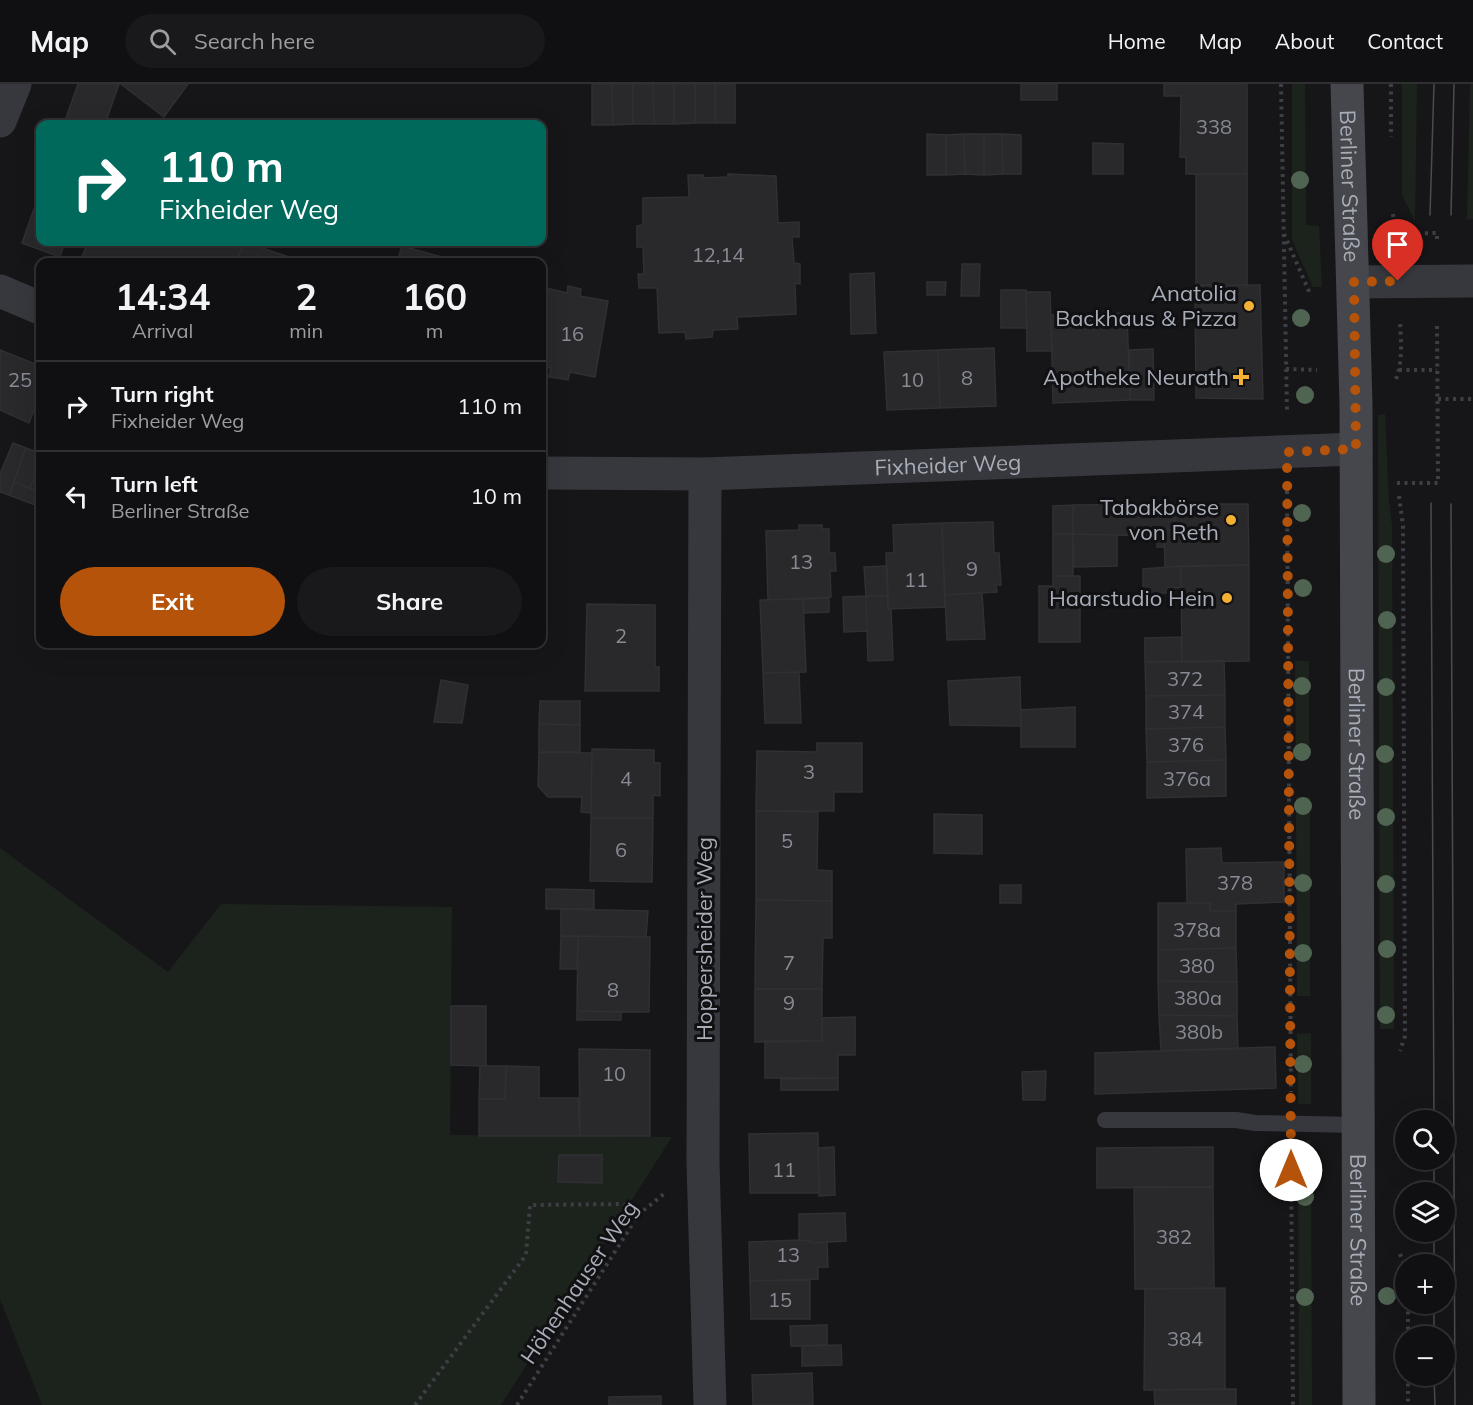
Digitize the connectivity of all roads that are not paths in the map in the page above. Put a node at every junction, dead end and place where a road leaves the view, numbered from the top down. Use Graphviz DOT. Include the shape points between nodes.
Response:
graph roads {
  1 [pos="15,84"];
  2 [pos="1347,84"];
  3 [pos="0,121"];
  4 [pos="1473,281"];
  5 [pos="1354,282"];
  6 [pos="0,291"];
  7 [pos="36,306"];
  8 [pos="1356,449"];
  9 [pos="546,473"];
  10 [pos="705,474"];
  11 [pos="1105,1120"];
  12 [pos="1358,1125"];
  13 [pos="710,1405"];
  14 [pos="1359,1405"];
  1 -- 3 [label="street"];
  2 -- 5 [label="main road, Berliner Straße"];
  4 -- 5 [label="street"];
  5 -- 8 [label="main road, Berliner Straße"];
  6 -- 7 [label="street"];
  8 -- 10 [label="street, Fixheider Weg"];
  8 -- 12 [label="main road, Berliner Straße"];
  9 -- 10 [label="street, Fixheider Weg"];
  10 -- 13 [label="street, Hoppersheider Weg" via="703,1163"];
  11 -- 12 [label="lane"];
  12 -- 14 [label="main road, Berliner Straße"];
}
